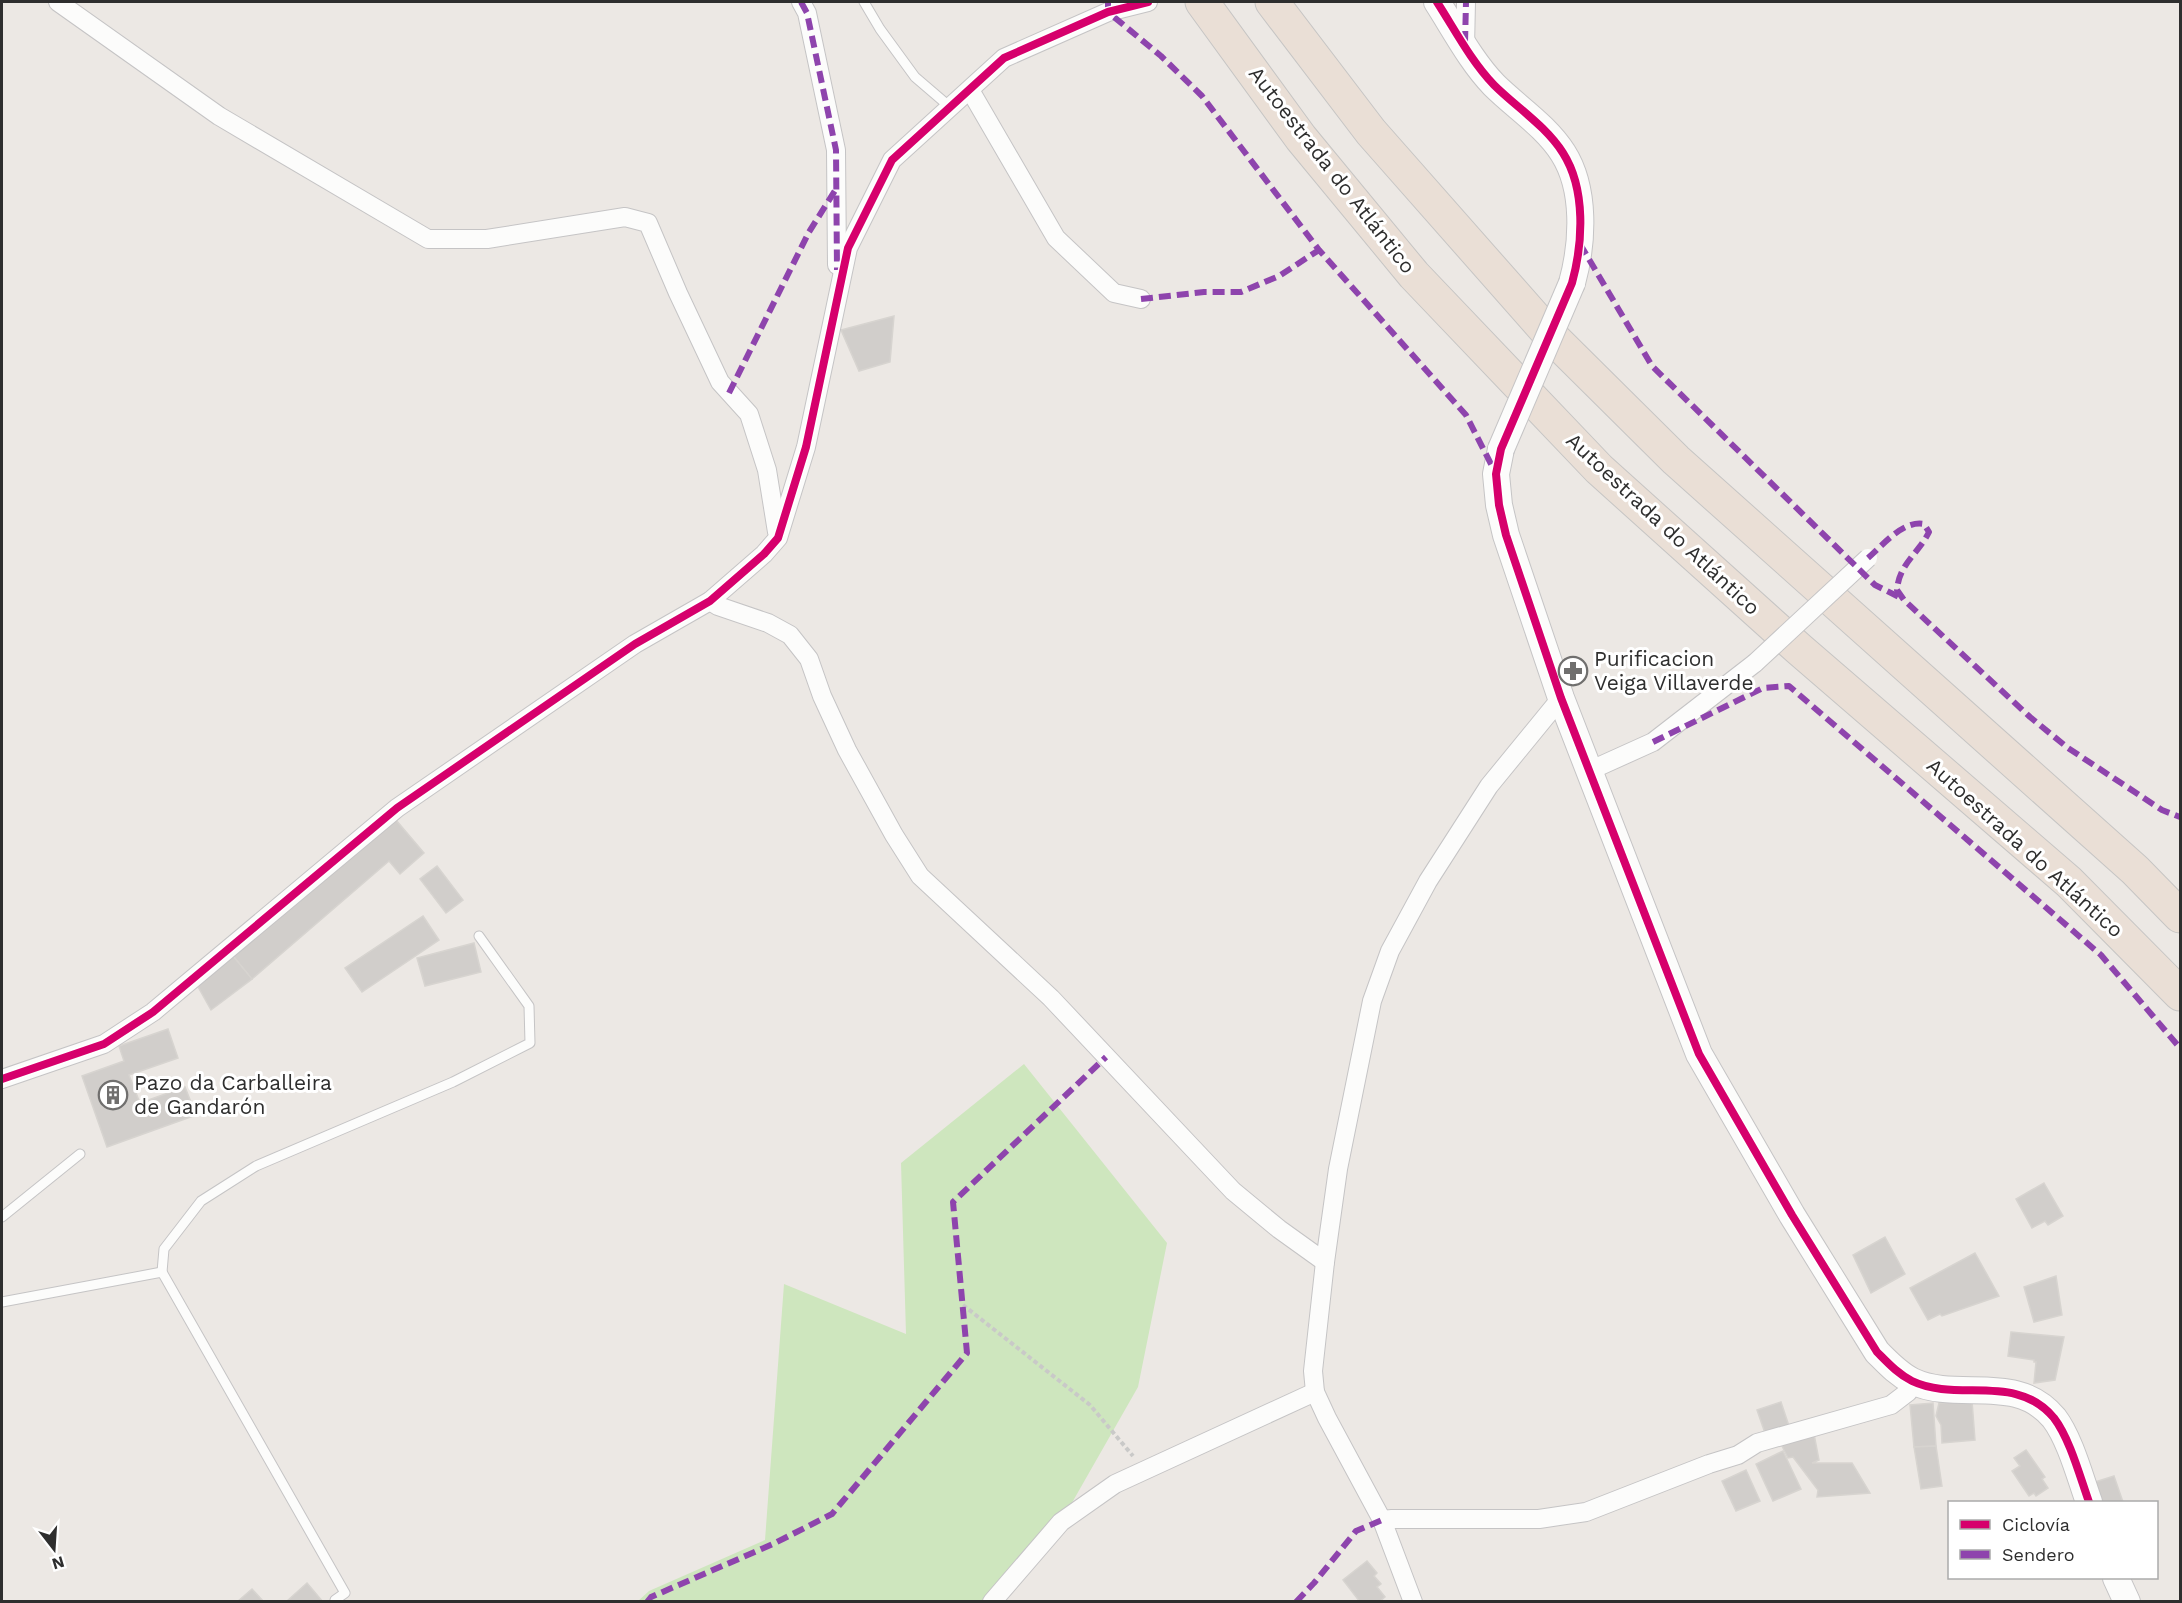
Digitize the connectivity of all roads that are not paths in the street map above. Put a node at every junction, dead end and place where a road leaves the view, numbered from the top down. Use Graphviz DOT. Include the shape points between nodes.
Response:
graph roads {
  1 [pos="58,2"];
  2 [pos="801,2"];
  3 [pos="864,2"];
  4 [pos="1148,2"];
  5 [pos="1202,2"];
  6 [pos="1272,2"];
  7 [pos="1437,2"];
  8 [pos="1466,2"];
  9 [pos="1465,47"];
  10 [pos="970,90"];
  11 [pos="950,107"];
  12 [pos="838,297"];
  13 [pos="1141,299"];
  14 [pos="1550,334"];
  15 [pos="778,538"];
  16 [pos="1868,558"];
  17 [pos="710,601"];
  18 [pos="1561,698"];
  19 [pos="1591,770"];
  20 [pos="2181,916"];
  21 [pos="479,936"];
  22 [pos="2181,994"];
  23 [pos="2,1079"];
  24 [pos="80,1154"];
  25 [pos="2,1217"];
  26 [pos="1325,1262"];
  27 [pos="162,1272"];
  28 [pos="2,1302"];
  29 [pos="1914,1382"];
  30 [pos="1315,1392"];
  31 [pos="2088,1501"];
  32 [pos="1382,1520"];
  33 [pos="2116,1579"];
  34 [pos="335,1600"];
  35 [pos="992,1602"];
  36 [pos="1413,1602"];
  37 [pos="2127,1602"];
  1 -- 15 [label="street" via="219,116 428,239 487,239 625,217 648,223 720,382 749,414 767,470"];
  2 -- 12 [label="street" via="807,14 836,150"];
  3 -- 11 [label="lane" via="915,76"];
  4 -- 10 [label="street" via="1108,12 1004,58"];
  5 -- 22 [label="highway, Autoestrada do Atlántico" via="1301,138 1414,275 1599,469 1799,649 2069,882"];
  6 -- 14 [label="highway" via="1371,132"];
  7 -- 9 [label="street"];
  8 -- 9 [label="street"];
  9 -- 14 [label="street, bridge" via="1493,84 1553,141 1571,169 1579,209 1580,243 1572,283"];
  10 -- 11 [label="street"];
  10 -- 13 [label="street" via="1056,238 1114,293"];
  11 -- 12 [label="street" via="892,160 848,248"];
  12 -- 15 [label="street" via="806,447"];
  14 -- 18 [label="street, bridge" via="1502,449 1496,474 1506,535"];
  14 -- 20 [label="highway" via="1676,460 2135,870"];
  15 -- 17 [label="street"];
  16 -- 19 [label="street, bridge" via="1755,663 1653,742"];
  17 -- 23 [label="street" via="635,644 397,808 153,1012 104,1044"];
  17 -- 26 [label="street" via="768,623 790,636 809,658 847,750 920,876 1051,998 1233,1191"];
  18 -- 19 [label="street"];
  18 -- 26 [label="street" via="1489,786 1428,881 1390,951 1372,1001 1338,1169"];
  19 -- 29 [label="street" via="1699,1054 1877,1352"];
  21 -- 27 [label="lane" via="529,1006 530,1043 453,1082 256,1166 201,1202 164,1249"];
  24 -- 25 [label="lane"];
  26 -- 30 [label="street" via="1313,1371"];
  27 -- 28 [label="lane"];
  27 -- 34 [label="lane" via="345,1593"];
  29 -- 31 [label="street" via="2011,1392 2039,1404 2063,1434"];
  29 -- 32 [label="street" via="1891,1405 1757,1443 1738,1455 1586,1512 1539,1519"];
  30 -- 32 [label="street"];
  30 -- 35 [label="street" via="1115,1484 1061,1522"];
  32 -- 36 [label="street"];
  33 -- 37 [label="street"];
}
